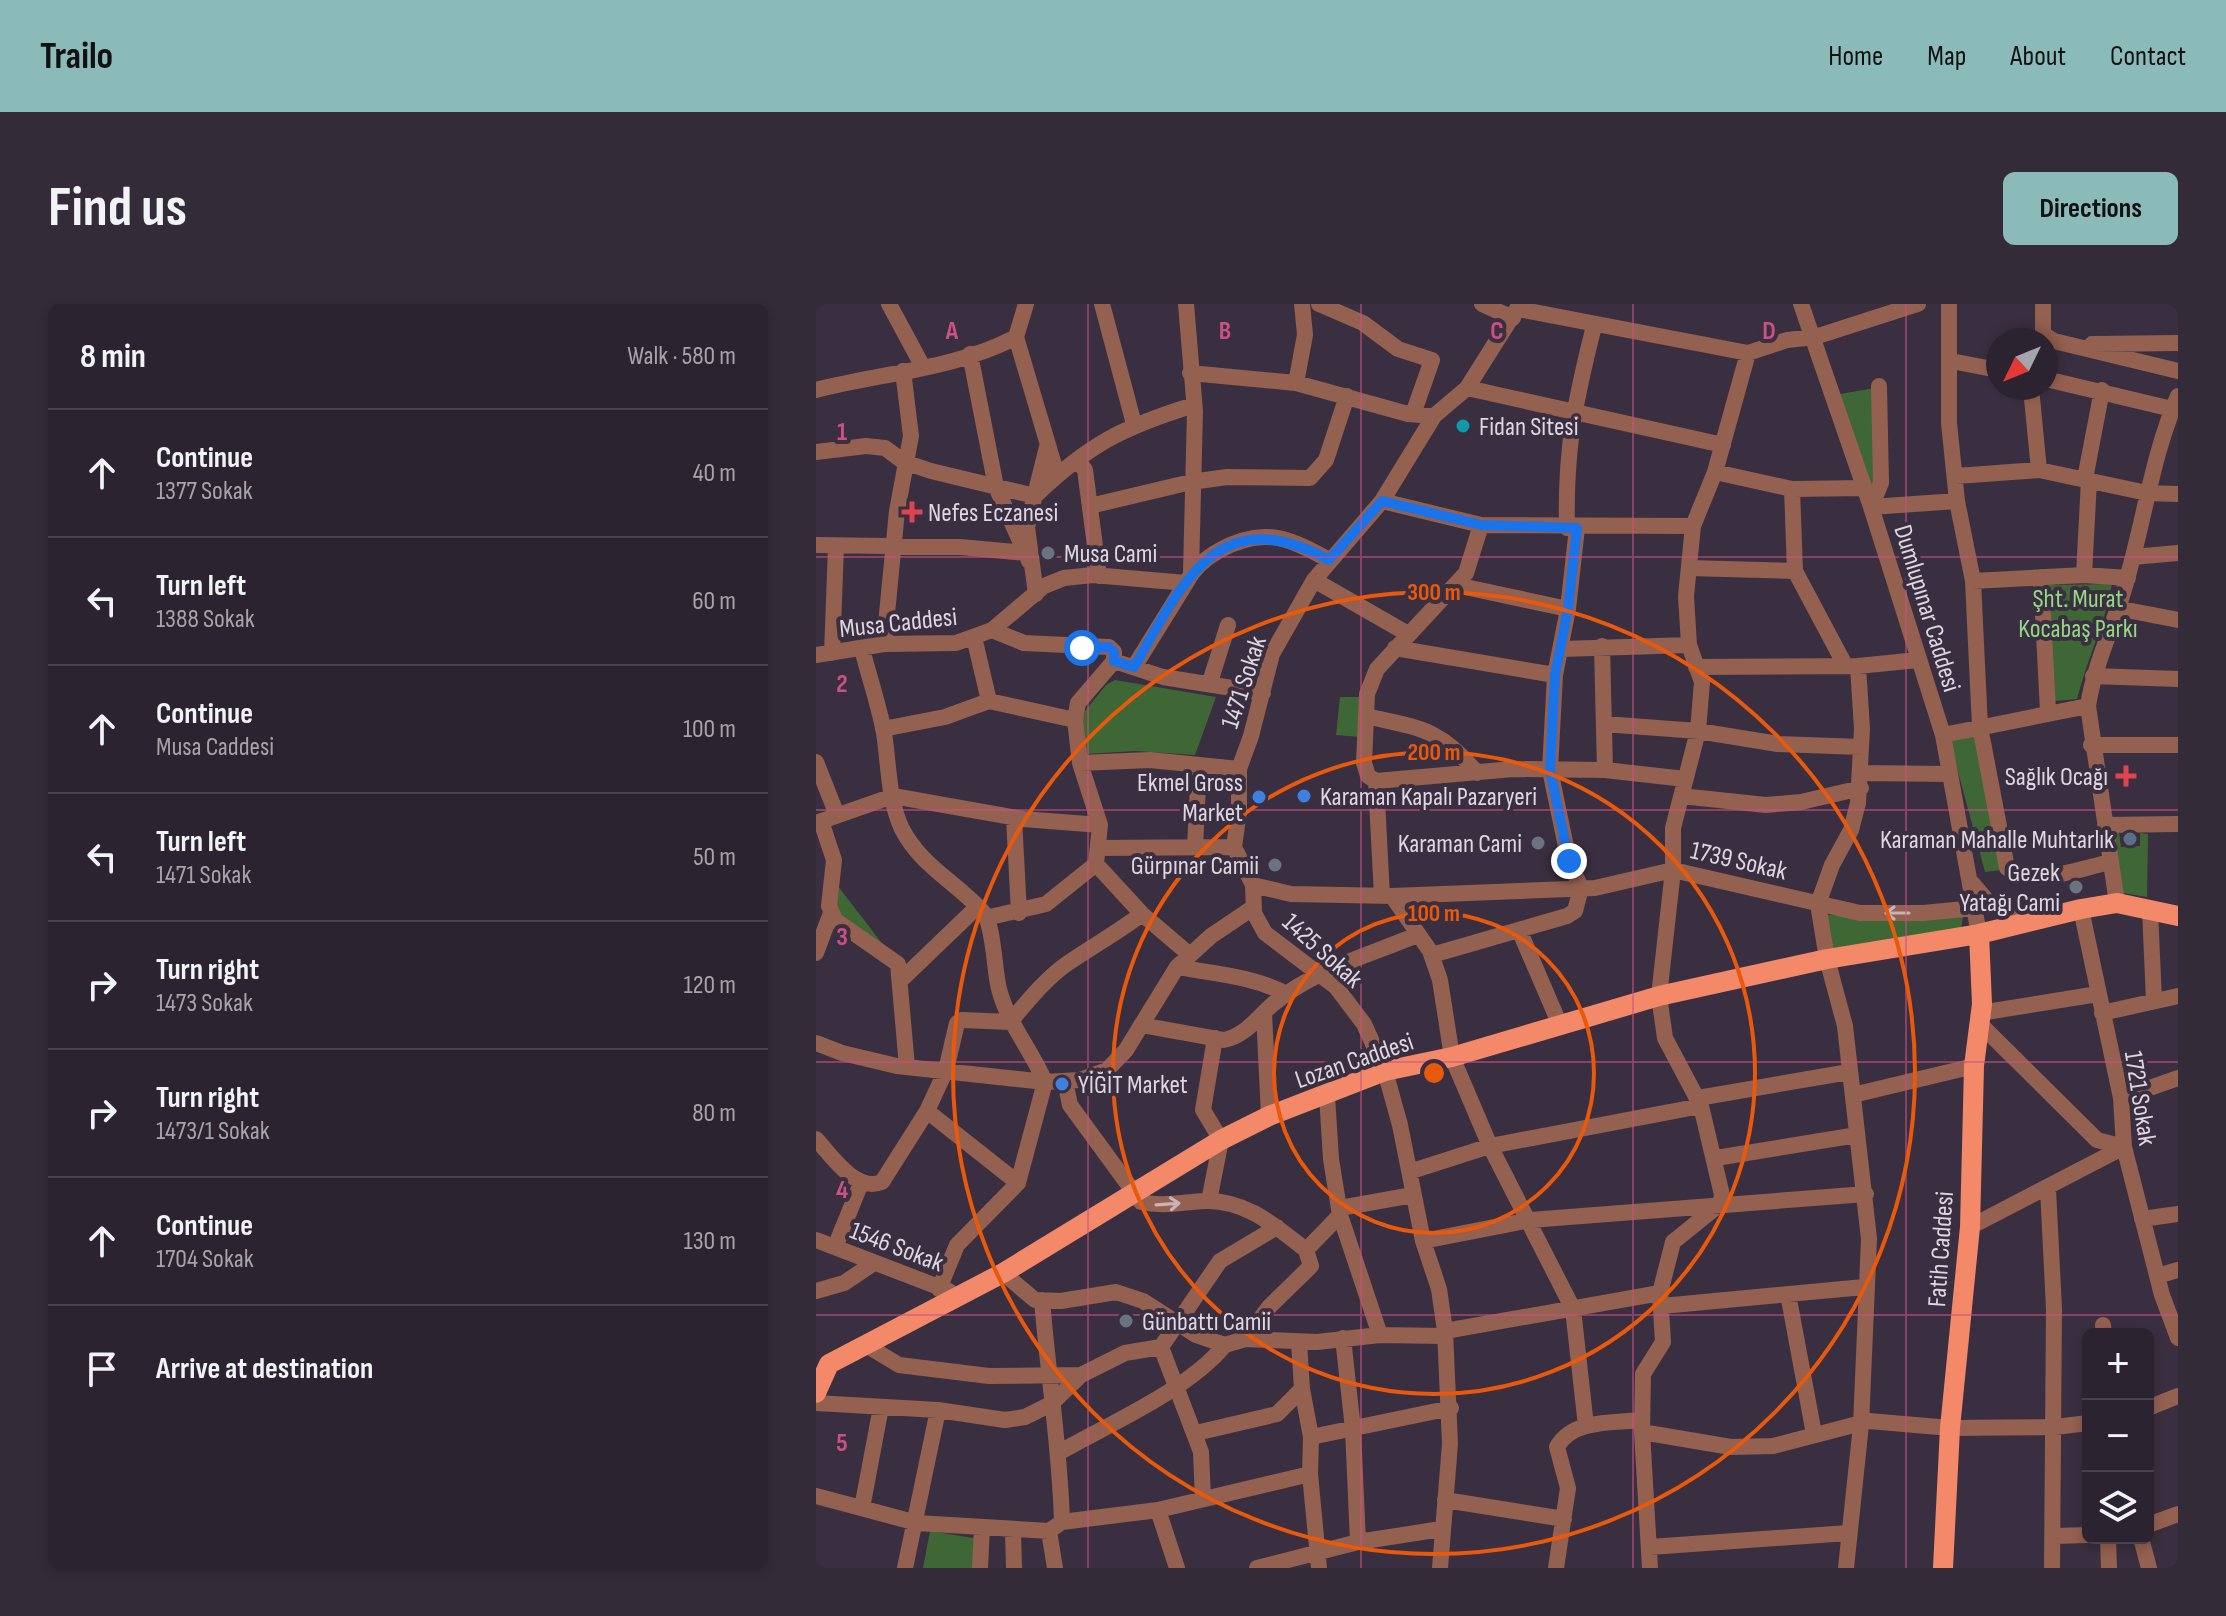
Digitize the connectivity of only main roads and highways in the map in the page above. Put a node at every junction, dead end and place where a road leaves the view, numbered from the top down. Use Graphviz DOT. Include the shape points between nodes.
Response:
graph roads {
  1 [pos="2178,916"];
  2 [pos="1979,934"];
  3 [pos="823,1356"];
  4 [pos="816,1393"];
  5 [pos="1943,1568"];
  1 -- 2 [label="main road, Lozan Caddesi" via="2117,903"];
  2 -- 3 [label="main road, Lozan Caddesi" via="1827,959 1659,996 1452,1057 1385,1071 1221,1140 1003,1273 866,1345"];
  2 -- 5 [label="main road, Fatih Caddesi" via="1970,1227 1950,1428"];
  3 -- 4 [label="main road, Lozan Caddesi"];
}
